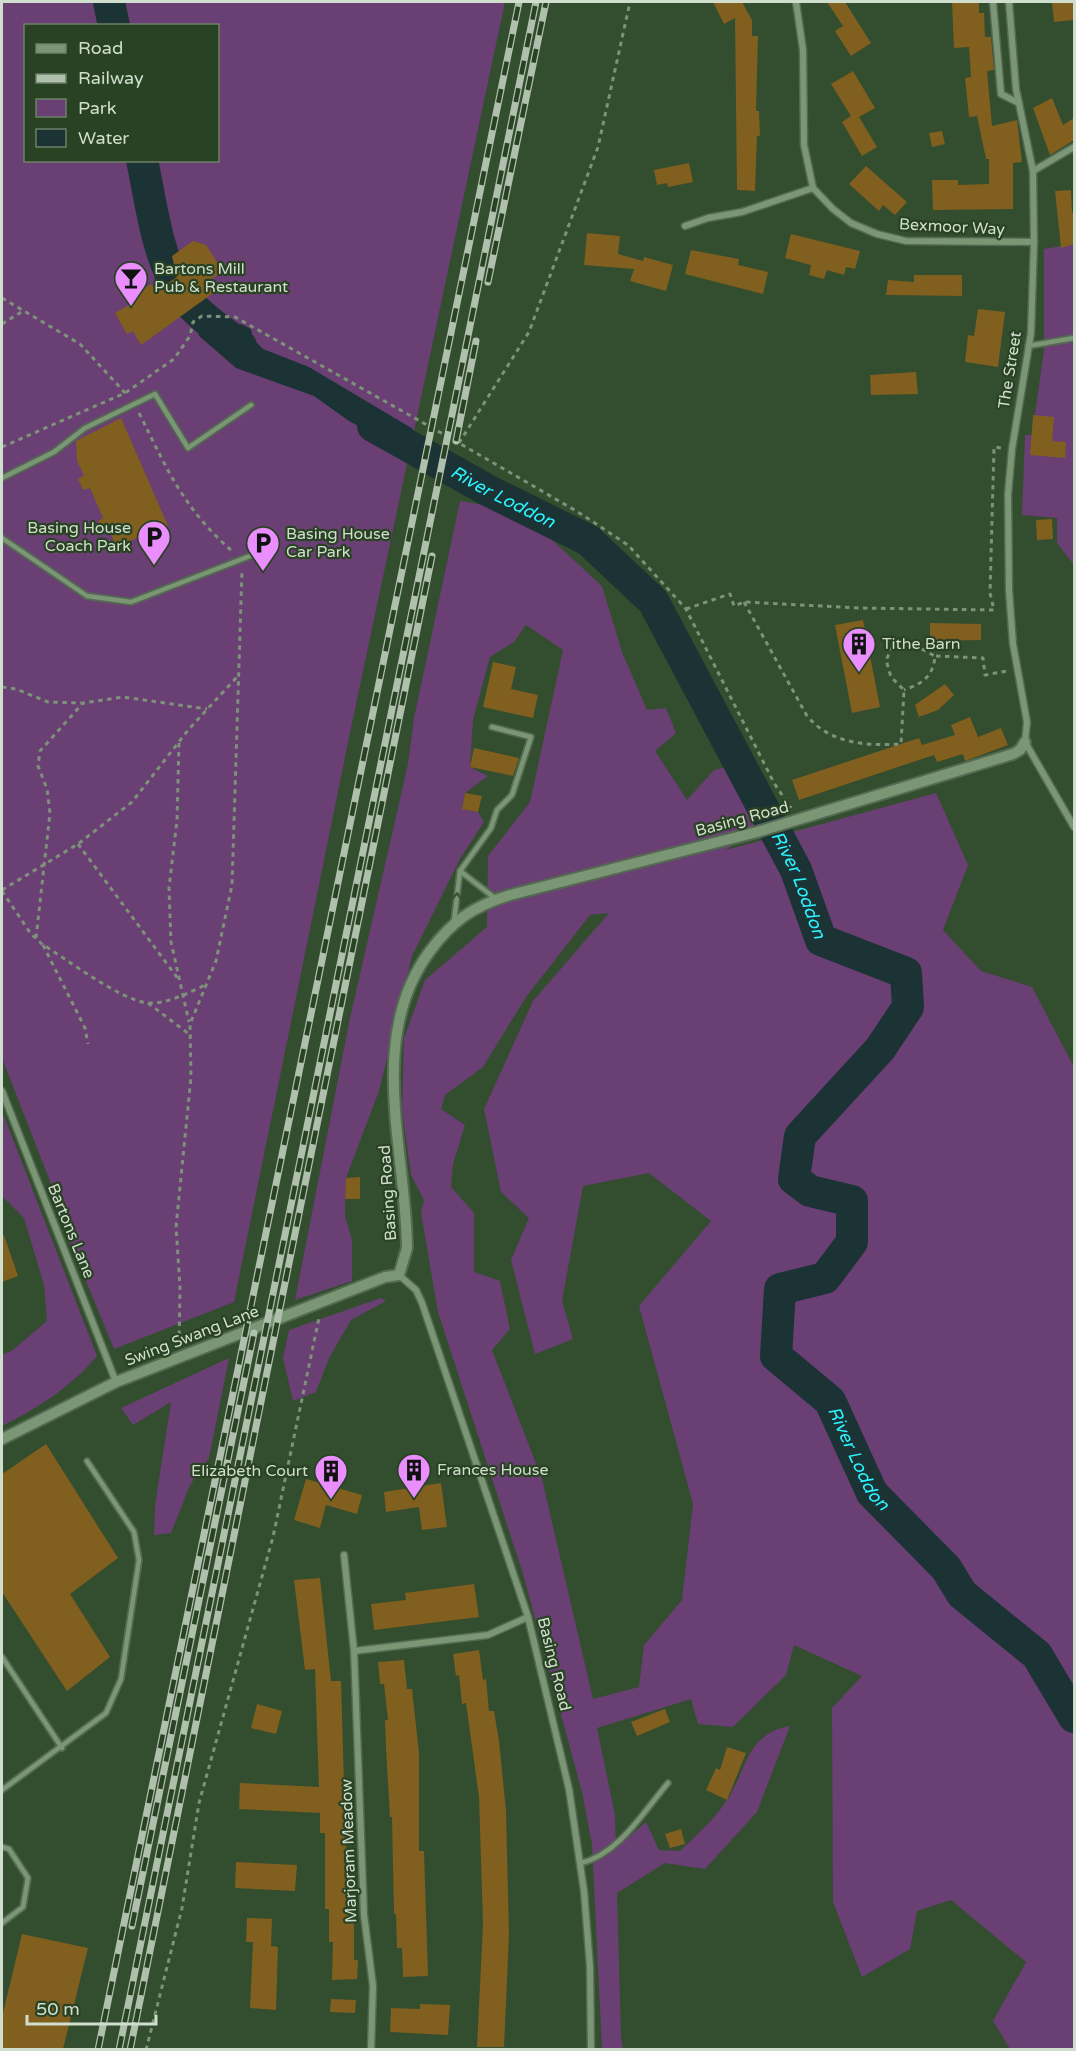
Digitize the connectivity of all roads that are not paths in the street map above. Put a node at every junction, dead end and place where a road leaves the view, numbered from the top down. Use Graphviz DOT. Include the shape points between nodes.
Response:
graph roads {
  1 [pos="796,2"];
  2 [pos="993,2"];
  3 [pos="1009,2"];
  4 [pos="1020,103"];
  5 [pos="1074,147"];
  6 [pos="1033,171"];
  7 [pos="813,188"];
  8 [pos="685,226"];
  9 [pos="1034,242"];
  10 [pos="1074,338"];
  11 [pos="1028,346"];
  12 [pos="251,405"];
  13 [pos="2,478"];
  14 [pos="2,538"];
  15 [pos="250,556"];
  16 [pos="492,727"];
  17 [pos="1025,742"];
  18 [pos="1074,827"];
  19 [pos="460,871"];
  20 [pos="496,900"];
  21 [pos="454,924"];
  22 [pos="2,1091"];
  23 [pos="399,1275"];
  24 [pos="116,1382"];
  25 [pos="2,1439"];
  26 [pos="87,1461"];
  27 [pos="344,1555"];
  28 [pos="528,1617"];
  29 [pos="354,1651"];
  30 [pos="2,1657"];
  31 [pos="62,1748"];
  32 [pos="668,1784"];
  33 [pos="2,1790"];
  34 [pos="2,1847"];
  35 [pos="581,1863"];
  36 [pos="2,1923"];
  37 [pos="371,2049"];
  38 [pos="591,2049"];
  1 -- 7 [label="street" via="803,51 804,145"];
  2 -- 4 [label="street" via="1001,94"];
  3 -- 4 [label="street, The Street"];
  4 -- 6 [label="street, The Street"];
  5 -- 6 [label="street"];
  6 -- 9 [label="street, The Street"];
  7 -- 8 [label="street"];
  7 -- 9 [label="street, Bexmoor Way" via="851,223 906,241"];
  9 -- 11 [label="street, The Street"];
  10 -- 11 [label="lane"];
  11 -- 17 [label="street, The Street" via="1008,495 1009,590 1027,722"];
  12 -- 13 [label="lane" via="188,448 155,394 85,428 54,452"];
  14 -- 15 [label="lane" via="87,596 131,602"];
  16 -- 19 [label="lane" via="531,737 512,795 497,810 491,828"];
  17 -- 18 [label="street"];
  17 -- 20 [label="street, Basing Road" via="1013,754 758,832"];
  19 -- 20 [label="lane"];
  21 -- 19 [label="lane, one-way"];
  20 -- 21 [label="street, Basing Road" via="474,908"];
  21 -- 23 [label="street, Basing Road" via="408,986 393,1052 407,1248"];
  22 -- 24 [label="street, Bartons Lane"];
  23 -- 24 [label="street, Swing Swang Lane" via="372,1282"];
  23 -- 28 [label="street, Basing Road" via="416,1290 422,1303"];
  24 -- 25 [label="street, Swing Swang Lane"];
  26 -- 31 [label="lane" via="134,1532 139,1560 121,1679 106,1713"];
  27 -- 29 [label="street, Marjoram Meadow"];
  28 -- 29 [label="street" via="488,1635"];
  28 -- 35 [label="street, Basing Road" via="569,1789"];
  29 -- 37 [label="street, Marjoram Meadow" via="364,1915 373,1986"];
  30 -- 31 [label="lane"];
  31 -- 33 [label="lane"];
  32 -- 35 [label="lane" via="622,1837 600,1856"];
  34 -- 36 [label="lane" via="9,1849 28,1878 23,1907"];
  35 -- 38 [label="street, Basing Road" via="590,1966"];
}
